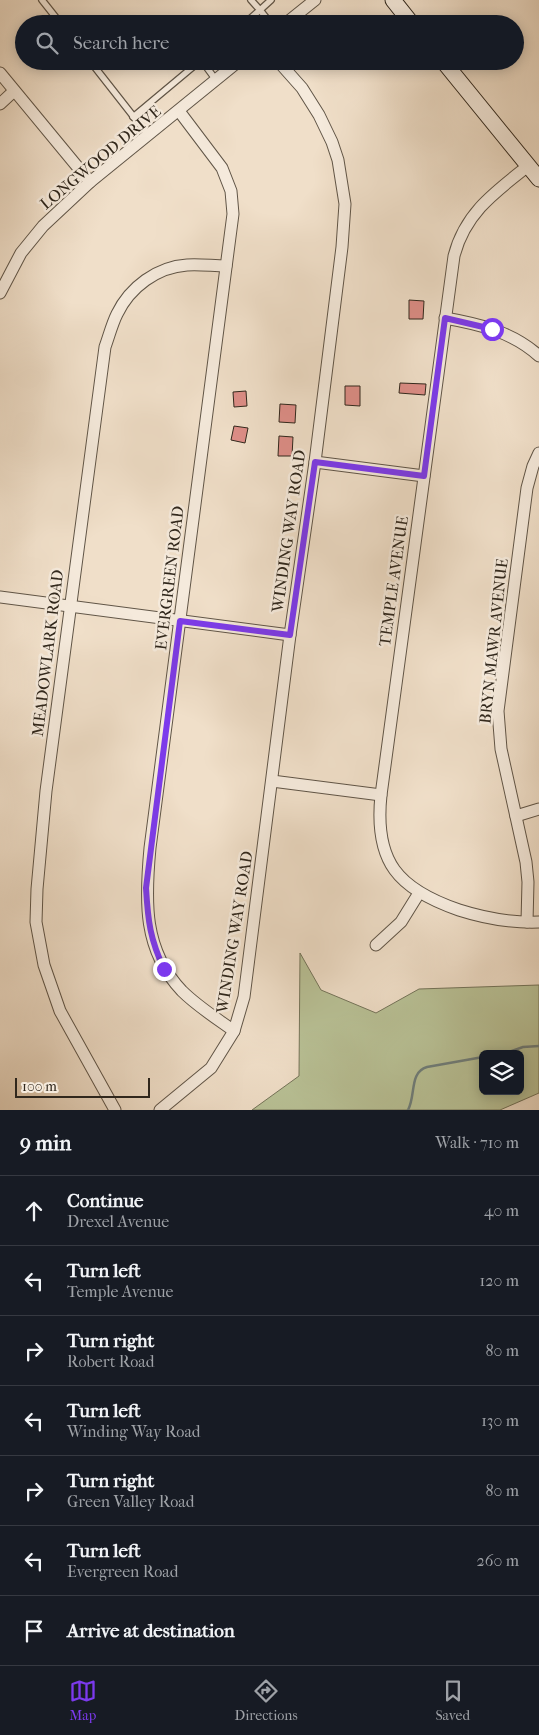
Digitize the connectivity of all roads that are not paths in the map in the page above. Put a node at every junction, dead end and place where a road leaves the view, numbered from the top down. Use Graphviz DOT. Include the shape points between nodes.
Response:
graph roads {
  1 [pos="42,0"];
  2 [pos="251,0"];
  3 [pos="271,0"];
  4 [pos="315,0"];
  5 [pos="393,0"];
  6 [pos="260,10"];
  7 [pos="54,15"];
  8 [pos="254,15"];
  9 [pos="264,15"];
  10 [pos="296,15"];
  11 [pos="405,15"];
  12 [pos="97,70"];
  13 [pos="190,70"];
  14 [pos="208,70"];
  15 [pos="228,70"];
  16 [pos="286,70"];
  17 [pos="449,70"];
  18 [pos="0,73"];
  19 [pos="216,80"];
  20 [pos="14,91"];
  21 [pos="0,104"];
  22 [pos="179,111"];
  23 [pos="133,117"];
  24 [pos="148,135"];
  25 [pos="528,166"];
  26 [pos="539,180"];
  27 [pos="90,182"];
  28 [pos="226,266"];
  29 [pos="0,293"];
  30 [pos="445,318"];
  31 [pos="539,356"];
  32 [pos="539,454"];
  33 [pos="315,462"];
  34 [pos="424,476"];
  35 [pos="0,597"];
  36 [pos="69,606"];
  37 [pos="180,621"];
  38 [pos="290,635"];
  39 [pos="272,782"];
  40 [pos="381,796"];
  41 [pos="539,809"];
  42 [pos="516,816"];
  43 [pos="419,894"];
  44 [pos="527,922"];
  45 [pos="539,922"];
  46 [pos="376,945"];
  47 [pos="234,1031"];
  48 [pos="116,1110"];
  49 [pos="160,1110"];
  1 -- 7 [label="lane"];
  2 -- 6 [label="lane"];
  3 -- 6 [label="lane"];
  4 -- 10 [label="street"];
  5 -- 11 [label="street"];
  6 -- 8 [label="lane"];
  6 -- 9 [label="lane"];
  12 -- 23 [label="lane"];
  13 -- 23 [label="lane"];
  14 -- 19 [label="lane"];
  15 -- 19 [label="street, LONGWOOD DRIVE"];
  16 -- 33 [label="street, WINDING WAY ROAD" via="319,115 336,151 344,191 342,247"];
  17 -- 25 [label="street"];
  18 -- 20 [label="street"];
  19 -- 22 [label="street, LONGWOOD DRIVE"];
  20 -- 21 [label="street"];
  20 -- 27 [label="street"];
  22 -- 24 [label="street, LONGWOOD DRIVE"];
  22 -- 28 [label="street, EVERGREEN ROAD" via="222,168 231,191 233,214"];
  23 -- 24 [label="lane"];
  24 -- 27 [label="street, LONGWOOD DRIVE"];
  25 -- 26 [label="street"];
  25 -- 30 [label="street, TEMPLE AVENUE" via="484,202 464,230 454,256"];
  27 -- 29 [label="street, LONGWOOD DRIVE" via="38,233 21,254"];
  28 -- 36 [label="street, MEADOWLARK ROAD" via="186,265 163,270 143,281 125,299 116,315 105,347"];
  28 -- 37 [label="street, EVERGREEN ROAD"];
  30 -- 31 [label="street" via="501,332 520,341"];
  30 -- 34 [label="street, TEMPLE AVENUE"];
  32 -- 42 [label="street, BRYN MAWR AVENUE" via="527,488 498,712 501,749"];
  33 -- 34 [label="street"];
  33 -- 38 [label="street, WINDING WAY ROAD"];
  34 -- 40 [label="street, TEMPLE AVENUE"];
  35 -- 36 [label="street"];
  36 -- 37 [label="street"];
  36 -- 48 [label="street, MEADOWLARK ROAD" via="46,791 36,922 44,965 60,1011"];
  37 -- 38 [label="street"];
  37 -- 47 [label="street, EVERGREEN ROAD" via="150,848 146,888 148,921 154,948 164,969 182,991"];
  38 -- 39 [label="street, WINDING WAY ROAD"];
  39 -- 40 [label="street"];
  39 -- 47 [label="street, WINDING WAY ROAD" via="244,997"];
  40 -- 43 [label="street, TEMPLE AVENUE" via="380,829 386,853 399,876"];
  41 -- 42 [label="street"];
  42 -- 44 [label="street, BRYN MAWR AVENUE" via="527,875"];
  43 -- 44 [label="street, TEMPLE AVENUE" via="470,913"];
  43 -- 46 [label="street" via="401,922"];
  44 -- 45 [label="street, TEMPLE AVENUE"];
  47 -- 49 [label="street, WINDING WAY ROAD" via="211,1068"];
}
